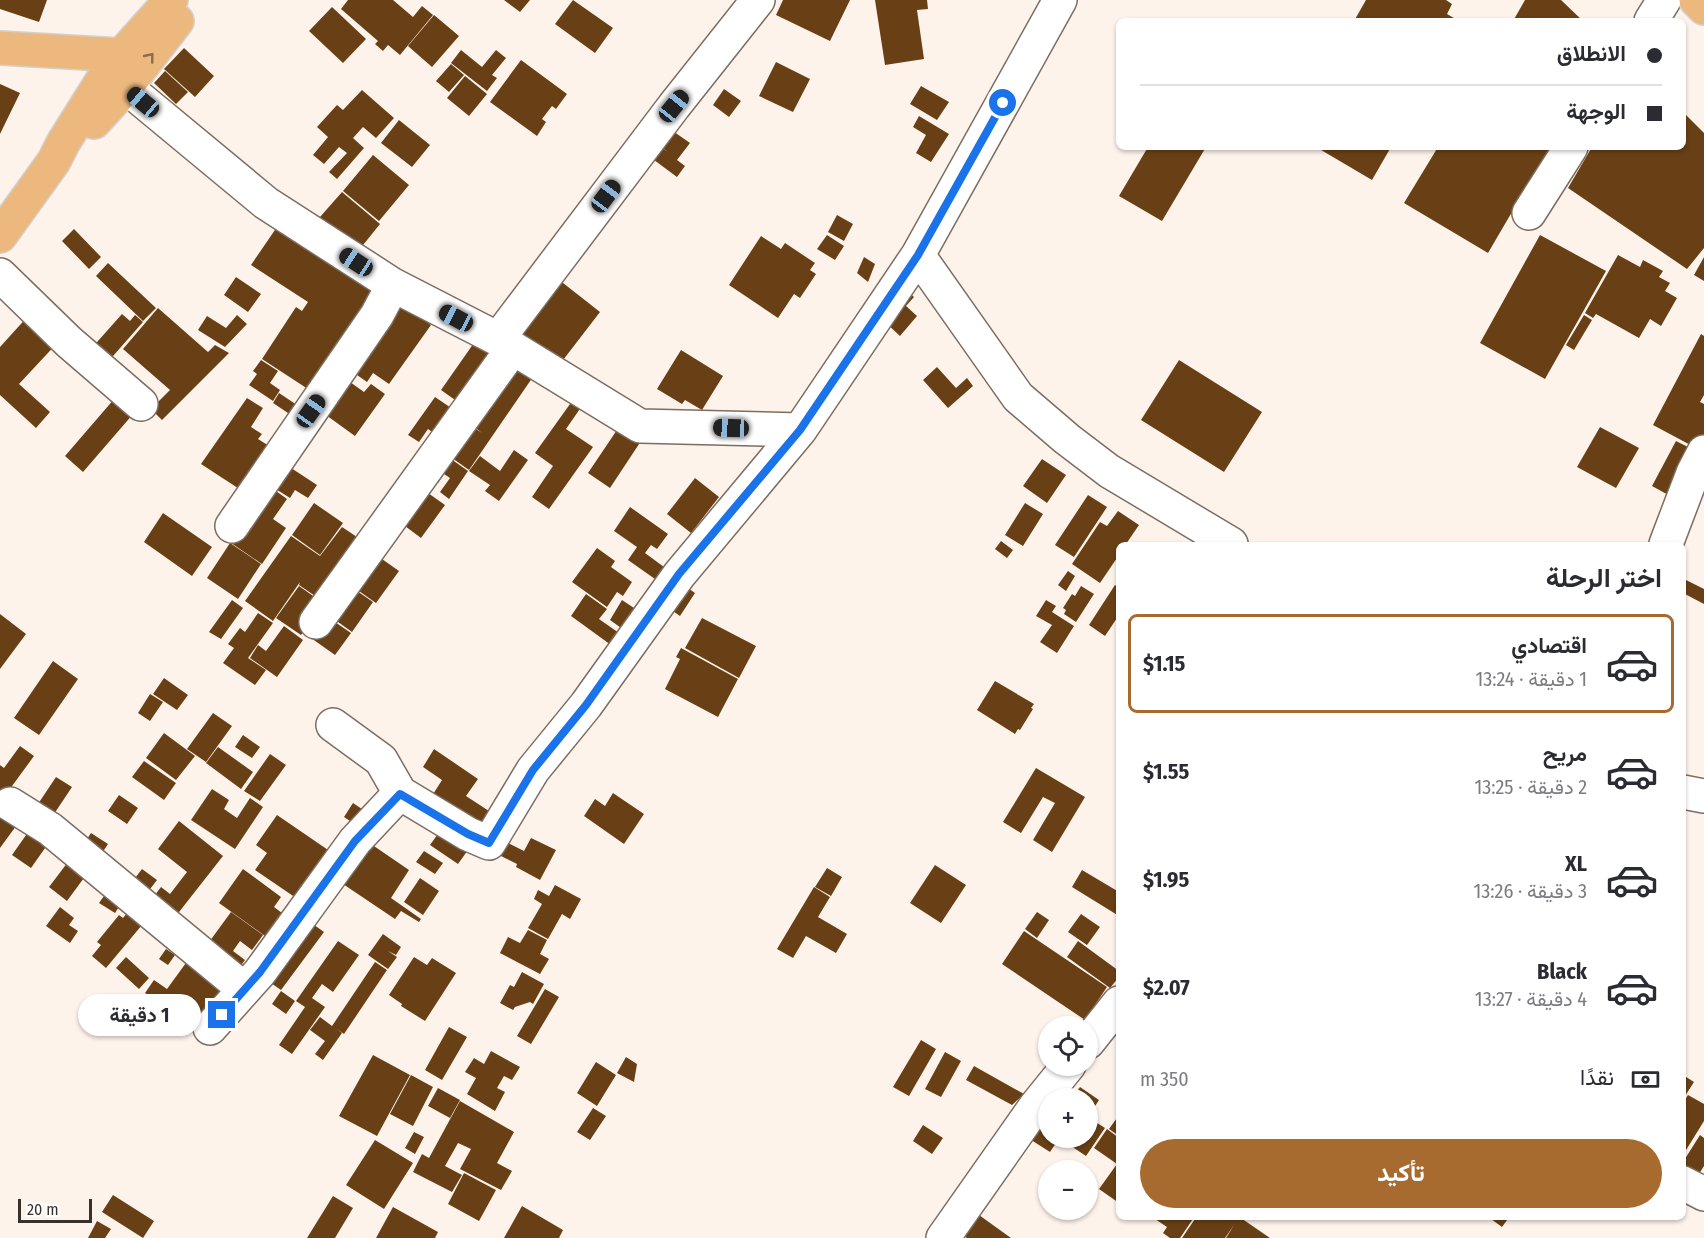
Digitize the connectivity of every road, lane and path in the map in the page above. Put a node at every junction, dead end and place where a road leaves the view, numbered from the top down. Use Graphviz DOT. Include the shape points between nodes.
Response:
graph roads {
  1 [pos="171,0"];
  2 [pos="191,0"];
  3 [pos="758,0"];
  4 [pos="1060,0"];
  5 [pos="1664,0"];
  6 [pos="1696,0"];
  7 [pos="1704,8"];
  8 [pos="1653,18"];
  9 [pos="0,48"];
  10 [pos="120,55"];
  11 [pos="126,87"];
  12 [pos="1569,150"];
  13 [pos="54,161"];
  14 [pos="1529,213"];
  15 [pos="0,236"];
  16 [pos="918,255"];
  17 [pos="0,275"];
  18 [pos="393,285"];
  19 [pos="506,344"];
  20 [pos="141,404"];
  21 [pos="800,430"];
  22 [pos="1704,452"];
  23 [pos="232,526"];
  24 [pos="1228,542"];
  25 [pos="1667,542"];
  26 [pos="316,622"];
  27 [pos="333,725"];
  28 [pos="1686,792"];
  29 [pos="400,794"];
  30 [pos="1704,795"];
  31 [pos="10,804"];
  32 [pos="244,989"];
  33 [pos="1116,1007"];
  34 [pos="210,1028"];
  35 [pos="1098,1029"];
  36 [pos="1060,1076"];
  37 [pos="1686,1185"];
  38 [pos="1704,1194"];
  39 [pos="943,1238"];
  1 -- 10 [label="main road"];
  11 -- 2 [label="main road, one-way"];
  3 -- 19 [label="street" via="674,106"];
  4 -- 16 [label="street"];
  5 -- 8 [label="street"];
  6 -- 7 [label="main road"];
  9 -- 10 [label="main road"];
  10 -- 13 [label="main road"];
  11 -- 13 [label="main road"];
  11 -- 18 [label="street" via="266,203"];
  12 -- 14 [label="street"];
  13 -- 15 [label="main road"];
  16 -- 21 [label="street"];
  16 -- 24 [label="street" via="1018,397 1109,471"];
  17 -- 20 [label="street"];
  18 -- 19 [label="street"];
  18 -- 23 [label="street" via="377,315"];
  19 -- 21 [label="street" via="640,426"];
  19 -- 26 [label="street"];
  21 -- 29 [label="street" via="679,574 586,705 533,770 489,843"];
  22 -- 25 [label="street"];
  27 -- 29 [label="street" via="381,760"];
  28 -- 30 [label="street"];
  29 -- 32 [label="street" via="355,841"];
  31 -- 32 [label="street" via="51,829"];
  32 -- 34 [label="street"];
  33 -- 35 [label="street"];
  36 -- 39 [label="street"];
  37 -- 38 [label="street"];
}
